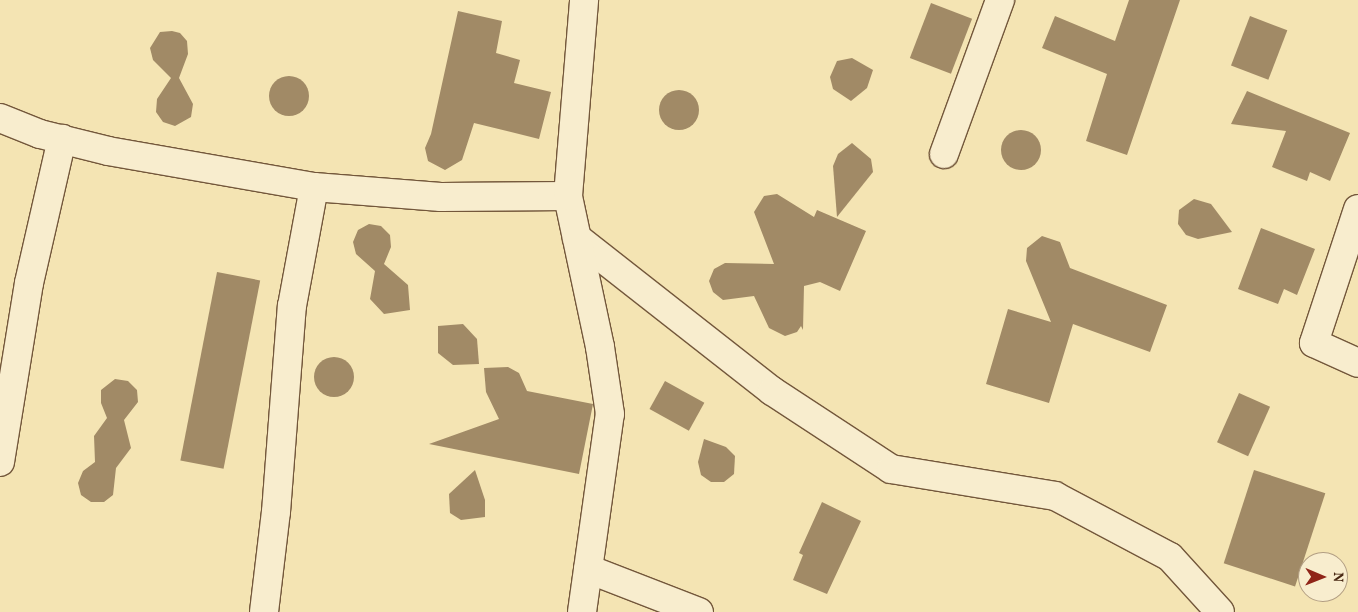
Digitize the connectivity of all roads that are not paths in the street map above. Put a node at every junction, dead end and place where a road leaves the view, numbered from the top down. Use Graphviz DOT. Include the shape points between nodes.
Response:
graph roads {
  1 [pos="584,0"];
  2 [pos="1000,0"];
  3 [pos="0,118"];
  4 [pos="62,139"];
  5 [pos="944,154"];
  6 [pos="314,187"];
  7 [pos="568,196"];
  8 [pos="1358,209"];
  9 [pos="577,238"];
  10 [pos="1358,363"];
  11 [pos="0,462"];
  12 [pos="588,569"];
  13 [pos="264,612"];
  14 [pos="582,612"];
  15 [pos="699,612"];
  16 [pos="1220,612"];
  1 -- 7 [label="street"];
  2 -- 5 [label="street"];
  3 -- 4 [label="street"];
  4 -- 6 [label="street" via="108,151"];
  4 -- 11 [label="street" via="29,283"];
  6 -- 7 [label="street" via="441,197"];
  6 -- 13 [label="street" via="292,306 276,512"];
  7 -- 9 [label="street"];
  8 -- 10 [label="street" via="1314,343"];
  9 -- 12 [label="street" via="610,414"];
  9 -- 16 [label="street" via="772,391 891,469 1054,496 1170,557"];
  12 -- 14 [label="street"];
  12 -- 15 [label="street"];
}
